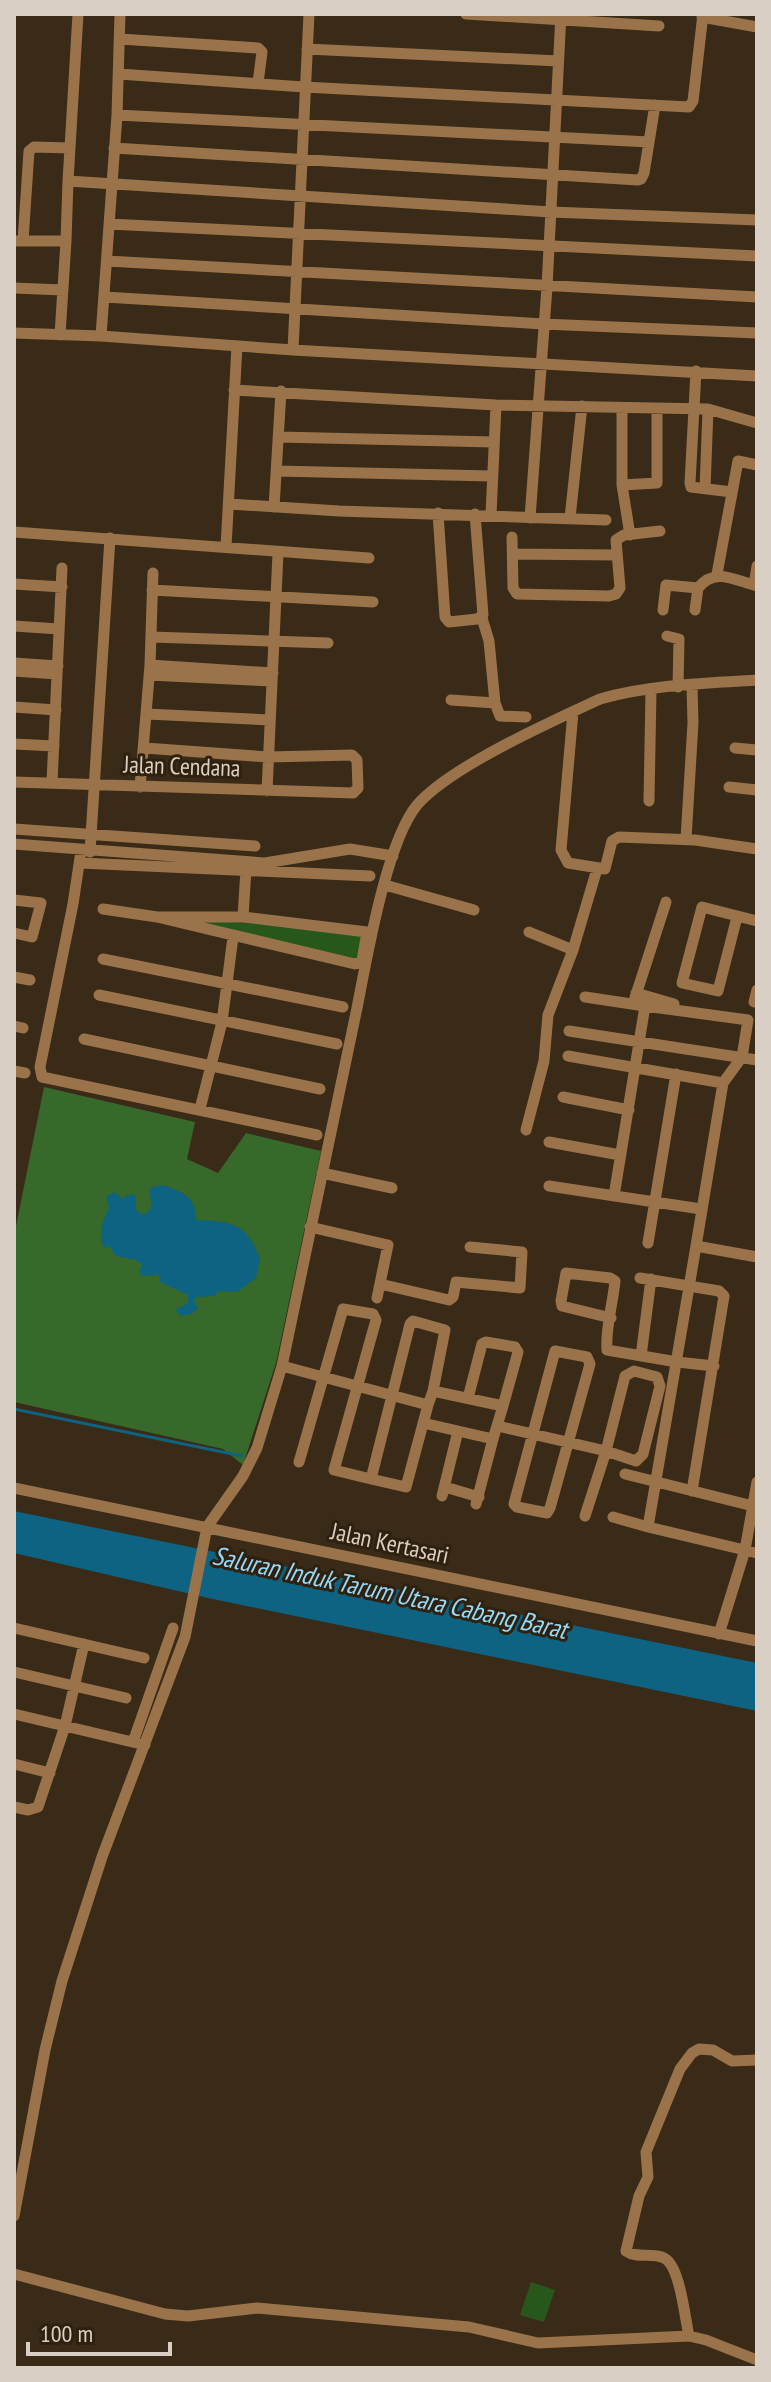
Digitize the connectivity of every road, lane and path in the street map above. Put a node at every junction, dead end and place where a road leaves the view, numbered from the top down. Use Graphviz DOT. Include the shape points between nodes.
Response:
graph roads {
  1 [pos="78,14"];
  2 [pos="120,14"];
  3 [pos="309,14"];
  4 [pos="466,14"];
  5 [pos="561,16"];
  6 [pos="703,16"];
  7 [pos="659,26"];
  8 [pos="757,27"];
  9 [pos="120,39"];
  10 [pos="307,49"];
  11 [pos="558,61"];
  12 [pos="119,74"];
  13 [pos="258,83"];
  14 [pos="304,87"];
  15 [pos="556,99"];
  16 [pos="655,105"];
  17 [pos="117,115"];
  18 [pos="303,123"];
  19 [pos="555,135"];
  20 [pos="649,142"];
  21 [pos="70,148"];
  22 [pos="114,148"];
  23 [pos="301,159"];
  24 [pos="552,173"];
  25 [pos="68,181"];
  26 [pos="111,184"];
  27 [pos="299,197"];
  28 [pos="551,212"];
  29 [pos="757,220"];
  30 [pos="109,224"];
  31 [pos="299,233"];
  32 [pos="18,241"];
  33 [pos="66,241"];
  34 [pos="549,246"];
  35 [pos="757,256"];
  36 [pos="107,261"];
  37 [pos="297,273"];
  38 [pos="547,287"];
  39 [pos="14,288"];
  40 [pos="63,290"];
  41 [pos="105,297"];
  42 [pos="757,297"];
  43 [pos="295,309"];
  44 [pos="543,324"];
  45 [pos="14,333"];
  46 [pos="757,333"];
  47 [pos="60,335"];
  48 [pos="101,336"];
  49 [pos="237,346"];
  50 [pos="293,350"];
  51 [pos="541,363"];
  52 [pos="696,371"];
  53 [pos="757,376"];
  54 [pos="234,390"];
  55 [pos="281,391"];
  56 [pos="496,405"];
  57 [pos="537,405"];
  58 [pos="582,406"];
  59 [pos="622,409"];
  60 [pos="694,409"];
  61 [pos="708,409"];
  62 [pos="657,410"];
  63 [pos="757,423"];
  64 [pos="279,437"];
  65 [pos="493,442"];
  66 [pos="757,465"];
  67 [pos="277,471"];
  68 [pos="491,476"];
  69 [pos="622,485"];
  70 [pos="705,489"];
  71 [pos="732,492"];
  72 [pos="229,504"];
  73 [pos="274,507"];
  74 [pos="438,513"];
  75 [pos="475,514"];
  76 [pos="491,515"];
  77 [pos="530,518"];
  78 [pos="570,518"];
  79 [pos="606,520"];
  80 [pos="660,531"];
  81 [pos="14,532"];
  82 [pos="630,535"];
  83 [pos="512,537"];
  84 [pos="110,538"];
  85 [pos="226,547"];
  86 [pos="278,553"];
  87 [pos="513,554"];
  88 [pos="616,555"];
  89 [pos="369,558"];
  90 [pos="757,566"];
  91 [pos="62,568"];
  92 [pos="153,573"];
  93 [pos="717,574"];
  94 [pos="14,584"];
  95 [pos="755,585"];
  96 [pos="62,587"];
  97 [pos="698,588"];
  98 [pos="152,590"];
  99 [pos="277,596"];
  100 [pos="373,602"];
  101 [pos="663,610"];
  102 [pos="695,610"];
  103 [pos="482,618"];
  104 [pos="14,626"];
  105 [pos="59,629"];
  106 [pos="667,636"];
  107 [pos="151,637"];
  108 [pos="275,642"];
  109 [pos="328,643"];
  110 [pos="14,663"];
  111 [pos="58,670"];
  112 [pos="150,670"];
  113 [pos="14,671"];
  114 [pos="273,677"];
  115 [pos="757,680"];
  116 [pos="692,686"];
  117 [pos="678,687"];
  118 [pos="651,691"];
  119 [pos="451,700"];
  120 [pos="495,703"];
  121 [pos="14,707"];
  122 [pos="56,710"];
  123 [pos="573,712"];
  124 [pos="147,714"];
  125 [pos="526,717"];
  126 [pos="270,720"];
  127 [pos="14,744"];
  128 [pos="54,746"];
  129 [pos="145,748"];
  130 [pos="735,748"];
  131 [pos="757,750"];
  132 [pos="268,757"];
  133 [pos="14,782"];
  134 [pos="52,782"];
  135 [pos="96,784"];
  136 [pos="140,787"];
  137 [pos="729,787"];
  138 [pos="757,790"];
  139 [pos="267,791"];
  140 [pos="649,801"];
  141 [pos="14,829"];
  142 [pos="92,834"];
  143 [pos="686,839"];
  144 [pos="14,844"];
  145 [pos="255,846"];
  146 [pos="757,849"];
  147 [pos="84,855"];
  148 [pos="393,856"];
  149 [pos="246,869"];
  150 [pos="597,869"];
  151 [pos="370,876"];
  152 [pos="385,885"];
  153 [pos="14,900"];
  154 [pos="666,902"];
  155 [pos="103,909"];
  156 [pos="474,910"];
  157 [pos="157,917"];
  158 [pos="243,917"];
  159 [pos="737,917"];
  160 [pos="757,921"];
  161 [pos="529,932"];
  162 [pos="14,933"];
  163 [pos="233,937"];
  164 [pos="573,950"];
  165 [pos="103,959"];
  166 [pos="14,977"];
  167 [pos="30,980"];
  168 [pos="228,984"];
  169 [pos="99,995"];
  170 [pos="585,997"];
  171 [pos="638,1001"];
  172 [pos="343,1007"];
  173 [pos="752,1018"];
  174 [pos="222,1022"];
  175 [pos="569,1031"];
  176 [pos="84,1039"];
  177 [pos="639,1042"];
  178 [pos="337,1044"];
  179 [pos="568,1056"];
  180 [pos="742,1057"];
  181 [pos="757,1060"];
  182 [pos="211,1067"];
  183 [pos="635,1068"];
  184 [pos="676,1074"];
  185 [pos="723,1083"];
  186 [pos="320,1089"];
  187 [pos="563,1097"];
  188 [pos="200,1109"];
  189 [pos="629,1110"];
  190 [pos="526,1130"];
  191 [pos="317,1135"];
  192 [pos="549,1142"];
  193 [pos="620,1155"];
  194 [pos="322,1173"];
  195 [pos="549,1186"];
  196 [pos="392,1188"];
  197 [pos="614,1196"];
  198 [pos="655,1201"];
  199 [pos="701,1209"];
  200 [pos="310,1227"];
  201 [pos="648,1243"];
  202 [pos="696,1246"];
  203 [pos="470,1247"];
  204 [pos="757,1257"];
  205 [pos="380,1284"];
  206 [pos="688,1285"];
  207 [pos="377,1298"];
  208 [pos="611,1318"];
  209 [pos="641,1356"];
  210 [pos="677,1362"];
  211 [pos="282,1366"];
  212 [pos="714,1366"];
  213 [pos="322,1377"];
  214 [pos="359,1385"];
  215 [pos="433,1391"];
  216 [pos="393,1397"];
  217 [pos="468,1398"];
  218 [pos="428,1405"];
  219 [pos="503,1406"];
  220 [pos="423,1423"];
  221 [pos="498,1426"];
  222 [pos="458,1431"];
  223 [pos="533,1433"];
  224 [pos="493,1439"];
  225 [pos="570,1443"];
  226 [pos="606,1451"];
  227 [pos="299,1462"];
  228 [pos="625,1474"];
  229 [pos="371,1479"];
  230 [pos="656,1482"];
  231 [pos="757,1482"];
  232 [pos="14,1488"];
  233 [pos="692,1491"];
  234 [pos="753,1506"];
  235 [pos="585,1516"];
  236 [pos="613,1517"];
  237 [pos="207,1527"];
  238 [pos="648,1527"];
  239 [pos="751,1552"];
  240 [pos="14,1628"];
  241 [pos="173,1628"];
  242 [pos="719,1634"];
  243 [pos="757,1641"];
  244 [pos="84,1644"];
  245 [pos="144,1658"];
  246 [pos="14,1672"];
  247 [pos="75,1686"];
  248 [pos="126,1698"];
  249 [pos="14,1714"];
  250 [pos="65,1726"];
  251 [pos="139,1744"];
  252 [pos="14,1764"];
  253 [pos="50,1773"];
  254 [pos="14,1807"];
  255 [pos="757,2060"];
  256 [pos="14,2216"];
  257 [pos="14,2274"];
  258 [pos="689,2336"];
  259 [pos="757,2364"];
  1 -- 21 [label="street"];
  2 -- 9 [label="street"];
  3 -- 10 [label="street"];
  4 -- 5 [label="street"];
  5 -- 7 [label="street"];
  5 -- 11 [label="street"];
  6 -- 8 [label="street"];
  6 -- 16 [label="street" via="692,105"];
  9 -- 12 [label="street"];
  9 -- 13 [label="street" via="258,48"];
  10 -- 11 [label="street"];
  10 -- 14 [label="street"];
  11 -- 15 [label="street"];
  12 -- 13 [label="street"];
  12 -- 17 [label="street"];
  13 -- 14 [label="street"];
  14 -- 15 [label="street"];
  14 -- 18 [label="street"];
  15 -- 16 [label="street"];
  15 -- 19 [label="street"];
  16 -- 20 [label="street"];
  17 -- 18 [label="street"];
  17 -- 22 [label="street"];
  18 -- 19 [label="street"];
  18 -- 23 [label="street"];
  19 -- 20 [label="street"];
  19 -- 24 [label="street"];
  20 -- 24 [label="street" via="640,180"];
  21 -- 25 [label="street"];
  21 -- 32 [label="street" via="29,151"];
  22 -- 23 [label="street"];
  22 -- 26 [label="street"];
  23 -- 24 [label="street"];
  23 -- 27 [label="street"];
  24 -- 28 [label="street"];
  25 -- 26 [label="street"];
  25 -- 33 [label="street"];
  26 -- 27 [label="street"];
  26 -- 30 [label="street"];
  27 -- 28 [label="street"];
  27 -- 31 [label="street"];
  28 -- 29 [label="street"];
  28 -- 34 [label="street"];
  30 -- 31 [label="street"];
  30 -- 36 [label="street"];
  31 -- 34 [label="street"];
  31 -- 37 [label="street"];
  32 -- 33 [label="street"];
  33 -- 40 [label="street"];
  34 -- 35 [label="street"];
  34 -- 38 [label="street"];
  36 -- 37 [label="street"];
  36 -- 41 [label="street"];
  37 -- 38 [label="street"];
  37 -- 43 [label="street"];
  38 -- 42 [label="street"];
  38 -- 44 [label="street"];
  39 -- 40 [label="street"];
  40 -- 47 [label="street"];
  41 -- 43 [label="street"];
  41 -- 48 [label="street"];
  43 -- 44 [label="street"];
  43 -- 50 [label="street"];
  44 -- 46 [label="street"];
  44 -- 51 [label="street"];
  45 -- 47 [label="street"];
  47 -- 48 [label="street"];
  48 -- 49 [label="street"];
  49 -- 50 [label="street"];
  49 -- 54 [label="street"];
  50 -- 51 [label="street"];
  51 -- 52 [label="street"];
  51 -- 57 [label="street"];
  52 -- 53 [label="street"];
  52 -- 60 [label="street"];
  54 -- 55 [label="street"];
  54 -- 72 [label="street"];
  55 -- 56 [label="street"];
  55 -- 64 [label="street"];
  56 -- 57 [label="street"];
  56 -- 65 [label="street"];
  57 -- 58 [label="street"];
  57 -- 77 [label="street"];
  58 -- 59 [label="street"];
  58 -- 78 [label="street"];
  59 -- 62 [label="street"];
  59 -- 69 [label="street"];
  60 -- 61 [label="street"];
  60 -- 62 [label="street"];
  60 -- 70 [label="street" via="689,479 691,487"];
  61 -- 63 [label="street"];
  61 -- 70 [label="street"];
  62 -- 69 [label="street" via="657,483"];
  64 -- 65 [label="street"];
  64 -- 67 [label="street"];
  65 -- 68 [label="street"];
  66 -- 71 [label="street" via="738,461"];
  67 -- 68 [label="street"];
  67 -- 73 [label="street"];
  68 -- 76 [label="street"];
  69 -- 82 [label="street"];
  70 -- 71 [label="street"];
  71 -- 93 [label="street"];
  72 -- 73 [label="street"];
  72 -- 85 [label="street"];
  73 -- 74 [label="street"];
  74 -- 75 [label="street"];
  74 -- 103 [label="street" via="446,620"];
  75 -- 76 [label="street"];
  75 -- 103 [label="street"];
  76 -- 77 [label="street"];
  77 -- 78 [label="street"];
  78 -- 79 [label="street"];
  80 -- 82 [label="street"];
  81 -- 84 [label="street"];
  82 -- 88 [label="street" via="616,540"];
  83 -- 87 [label="street"];
  84 -- 85 [label="street"];
  84 -- 135 [label="street"];
  85 -- 86 [label="street"];
  86 -- 89 [label="street"];
  86 -- 99 [label="street"];
  87 -- 88 [label="street"];
  87 -- 88 [label="street" via="517,594 609,596 620,588"];
  90 -- 95 [label="street"];
  91 -- 96 [label="street"];
  92 -- 98 [label="street"];
  93 -- 95 [label="street"];
  93 -- 97 [label="street"];
  94 -- 96 [label="street"];
  96 -- 105 [label="street"];
  97 -- 101 [label="street" via="666,585"];
  97 -- 102 [label="street"];
  98 -- 99 [label="street"];
  98 -- 107 [label="street"];
  99 -- 100 [label="street"];
  99 -- 108 [label="street"];
  103 -- 120 [label="street"];
  104 -- 105 [label="street"];
  105 -- 111 [label="street"];
  106 -- 117 [label="street" via="679,639"];
  107 -- 108 [label="street"];
  107 -- 112 [label="street"];
  108 -- 109 [label="street"];
  108 -- 114 [label="street"];
  110 -- 111 [label="street"];
  111 -- 113 [label="street"];
  111 -- 122 [label="street"];
  112 -- 114 [label="street"];
  112 -- 124 [label="street"];
  114 -- 126 [label="street"];
  115 -- 116 [label="street"];
  116 -- 117 [label="street"];
  116 -- 143 [label="street"];
  117 -- 118 [label="street"];
  118 -- 123 [label="street" via="611,696"];
  118 -- 140 [label="street"];
  119 -- 120 [label="street"];
  120 -- 125 [label="street" via="500,716"];
  121 -- 122 [label="street"];
  122 -- 128 [label="street"];
  123 -- 148 [label="street" via="481,758 432,791 411,813"];
  123 -- 150 [label="street" via="561,854 568,863"];
  124 -- 126 [label="street"];
  124 -- 129 [label="street"];
  126 -- 132 [label="street"];
  127 -- 128 [label="street"];
  128 -- 134 [label="street"];
  129 -- 132 [label="street"];
  129 -- 136 [label="street"];
  130 -- 131 [label="street"];
  132 -- 139 [label="street"];
  132 -- 139 [label="street, Jalan Cendana" via="352,755 357,760 358,788 353,793"];
  133 -- 134 [label="street, Jalan Cendana"];
  134 -- 135 [label="street, Jalan Cendana"];
  135 -- 136 [label="street, Jalan Cendana"];
  135 -- 142 [label="street"];
  136 -- 139 [label="street, Jalan Cendana"];
  137 -- 138 [label="street"];
  141 -- 142 [label="street"];
  142 -- 145 [label="street"];
  142 -- 147 [label="street"];
  143 -- 146 [label="street"];
  143 -- 150 [label="street" via="616,837 605,869"];
  144 -- 147 [label="street"];
  147 -- 148 [label="street" via="265,863 350,849"];
  147 -- 149 [label="street"];
  147 -- 188 [label="street" via="39,1073"];
  148 -- 152 [label="street"];
  149 -- 151 [label="street"];
  149 -- 158 [label="street"];
  150 -- 164 [label="street"];
  152 -- 156 [label="street"];
  152 -- 194 [label="street"];
  153 -- 162 [label="street" via="41,903 32,937"];
  154 -- 171 [label="street"];
  155 -- 157 [label="street"];
  157 -- 158 [label="street"];
  157 -- 163 [label="street"];
  158 -- 163 [label="street" via="364,930 362,961 355,964"];
  159 -- 159 [label="street" via="702,907 682,983 718,991"];
  159 -- 160 [label="street"];
  161 -- 164 [label="street"];
  163 -- 168 [label="street"];
  164 -- 190 [label="street" via="548,1015 544,1061"];
  165 -- 168 [label="street"];
  166 -- 167 [label="street"];
  168 -- 172 [label="street"];
  168 -- 174 [label="street"];
  169 -- 174 [label="street"];
  170 -- 171 [label="street"];
  171 -- 173 [label="street"];
  171 -- 177 [label="street"];
  173 -- 180 [label="street"];
  174 -- 178 [label="street"];
  174 -- 182 [label="street"];
  175 -- 177 [label="street"];
  176 -- 182 [label="street"];
  177 -- 180 [label="street"];
  177 -- 183 [label="street"];
  179 -- 183 [label="street"];
  180 -- 181 [label="street"];
  180 -- 185 [label="street"];
  182 -- 186 [label="street"];
  182 -- 188 [label="street"];
  183 -- 184 [label="street"];
  183 -- 189 [label="street"];
  184 -- 185 [label="street"];
  184 -- 198 [label="street"];
  185 -- 199 [label="street"];
  187 -- 189 [label="street"];
  188 -- 191 [label="street"];
  189 -- 193 [label="street"];
  192 -- 193 [label="street"];
  193 -- 197 [label="street"];
  194 -- 196 [label="street"];
  194 -- 200 [label="street"];
  195 -- 197 [label="street"];
  197 -- 198 [label="street"];
  198 -- 199 [label="street"];
  198 -- 201 [label="street"];
  199 -- 202 [label="street"];
  200 -- 205 [label="street" via="388,1245"];
  200 -- 211 [label="street"];
  202 -- 204 [label="street"];
  202 -- 206 [label="street"];
  203 -- 205 [label="street" via="522,1252 520,1288 456,1282 449,1300"];
  205 -- 207 [label="street"];
  206 -- 209 [label="street" via="646,1278"];
  206 -- 210 [label="street"];
  206 -- 212 [label="street" via="724,1296"];
  208 -- 208 [label="street" via="562,1306 566,1273 614,1280"];
  208 -- 209 [label="street" via="607,1350"];
  209 -- 210 [label="street"];
  210 -- 212 [label="street"];
  210 -- 230 [label="street"];
  211 -- 213 [label="street"];
  211 -- 237 [label="street" via="257,1448"];
  212 -- 233 [label="street"];
  213 -- 214 [label="street"];
  213 -- 214 [label="street" via="346,1308 373,1314 376,1320"];
  213 -- 227 [label="street"];
  214 -- 216 [label="street"];
  214 -- 229 [label="street" via="333,1468"];
  215 -- 216 [label="street" via="445,1330 413,1321"];
  215 -- 217 [label="street"];
  215 -- 218 [label="street"];
  216 -- 218 [label="street"];
  216 -- 229 [label="street"];
  217 -- 219 [label="street"];
  217 -- 219 [label="street" via="482,1344 515,1347"];
  218 -- 220 [label="street"];
  219 -- 221 [label="street"];
  220 -- 222 [label="street"];
  220 -- 229 [label="street" via="406,1487"];
  221 -- 223 [label="street"];
  221 -- 224 [label="street"];
  222 -- 224 [label="street"];
  222 -- 224 [label="street" via="443,1492 478,1501"];
  223 -- 225 [label="street"];
  223 -- 225 [label="street" via="514,1504 540,1514 550,1508"];
  223 -- 225 [label="street" via="553,1353 587,1357 590,1364"];
  225 -- 226 [label="street"];
  226 -- 226 [label="street" via="640,1459 660,1386 657,1377 634,1371 625,1376"];
  226 -- 235 [label="street"];
  228 -- 230 [label="street"];
  230 -- 233 [label="street"];
  230 -- 238 [label="street"];
  231 -- 234 [label="street"];
  232 -- 237 [label="street, Jalan Kertasari"];
  233 -- 234 [label="street"];
  234 -- 239 [label="street"];
  236 -- 238 [label="street"];
  237 -- 242 [label="street, Jalan Kertasari"];
  237 -- 251 [label="street" via="186,1635"];
  238 -- 239 [label="street"];
  239 -- 242 [label="street"];
  240 -- 244 [label="street"];
  241 -- 251 [label="street"];
  242 -- 243 [label="street, Jalan Kertasari"];
  244 -- 245 [label="street"];
  244 -- 247 [label="street"];
  246 -- 247 [label="street"];
  247 -- 248 [label="street"];
  247 -- 250 [label="street"];
  249 -- 250 [label="street"];
  250 -- 251 [label="street"];
  250 -- 253 [label="street"];
  251 -- 256 [label="street" via="62,1981"];
  252 -- 253 [label="street"];
  253 -- 254 [label="street" via="38,1807"];
  255 -- 258 [label="street" via="732,2061 713,2050 692,2053 680,2069 646,2152 648,2177 626,2251 662,2257 674,2267"];
  257 -- 258 [label="street" via="165,2314 257,2308 469,2327 547,2343"];
  258 -- 259 [label="street"];
}
